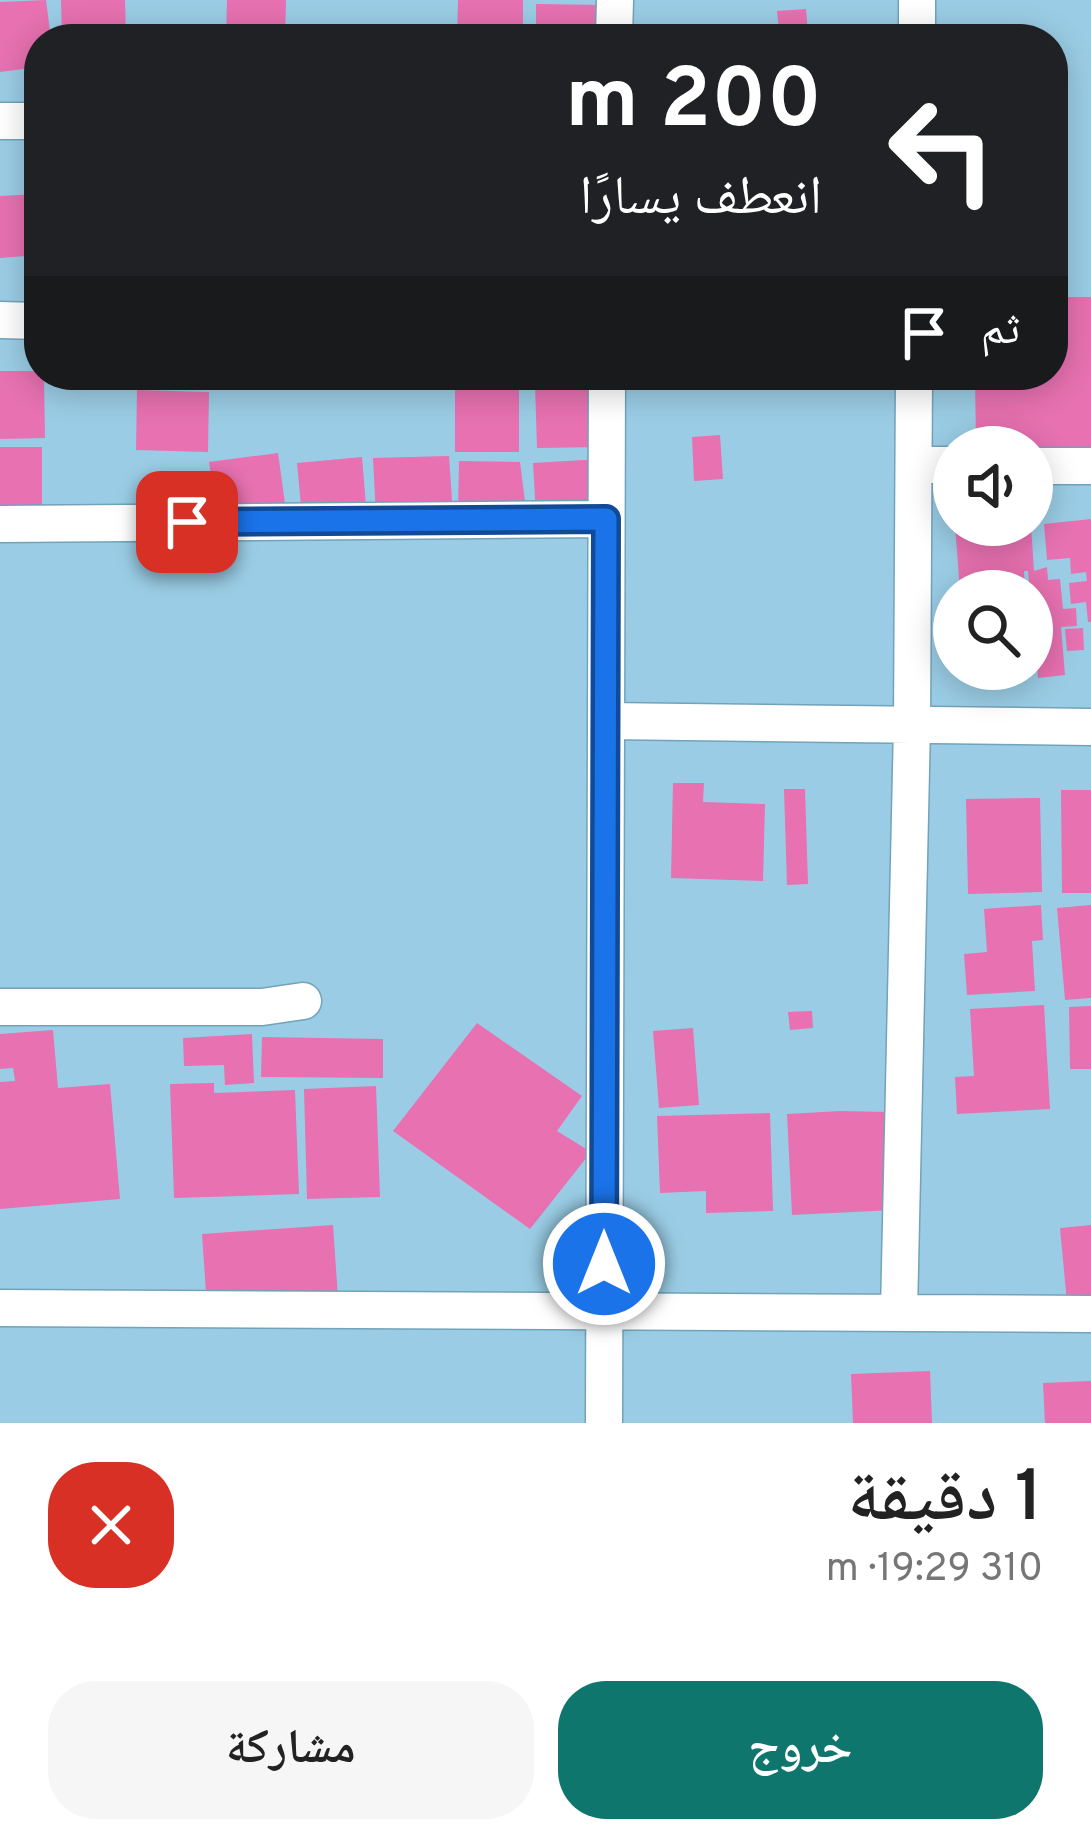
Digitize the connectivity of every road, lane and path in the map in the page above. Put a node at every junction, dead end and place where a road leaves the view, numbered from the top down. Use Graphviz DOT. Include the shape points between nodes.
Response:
graph roads {
  1 [pos="607,390"];
  2 [pos="914,390"];
  3 [pos="914,465"];
  4 [pos="933,465"];
  5 [pos="1053,466"];
  6 [pos="1091,466"];
  7 [pos="606,519"];
  8 [pos="0,524"];
  9 [pos="606,721"];
  10 [pos="912,725"];
  11 [pos="1091,727"];
  12 [pos="303,1001"];
  13 [pos="0,1007"];
  14 [pos="0,1308"];
  15 [pos="604,1309"];
  16 [pos="899,1312"];
  17 [pos="1091,1314"];
  18 [pos="604,1423"];
  1 -- 7 [label="street"];
  2 -- 3 [label="street"];
  3 -- 4 [label="street"];
  3 -- 10 [label="street"];
  5 -- 6 [label="street"];
  7 -- 8 [label="street"];
  7 -- 9 [label="street"];
  9 -- 10 [label="street"];
  9 -- 15 [label="street"];
  10 -- 11 [label="street"];
  10 -- 16 [label="street"];
  12 -- 13 [label="street"];
  14 -- 15 [label="street"];
  15 -- 16 [label="street"];
  15 -- 18 [label="street"];
  16 -- 17 [label="street"];
}
